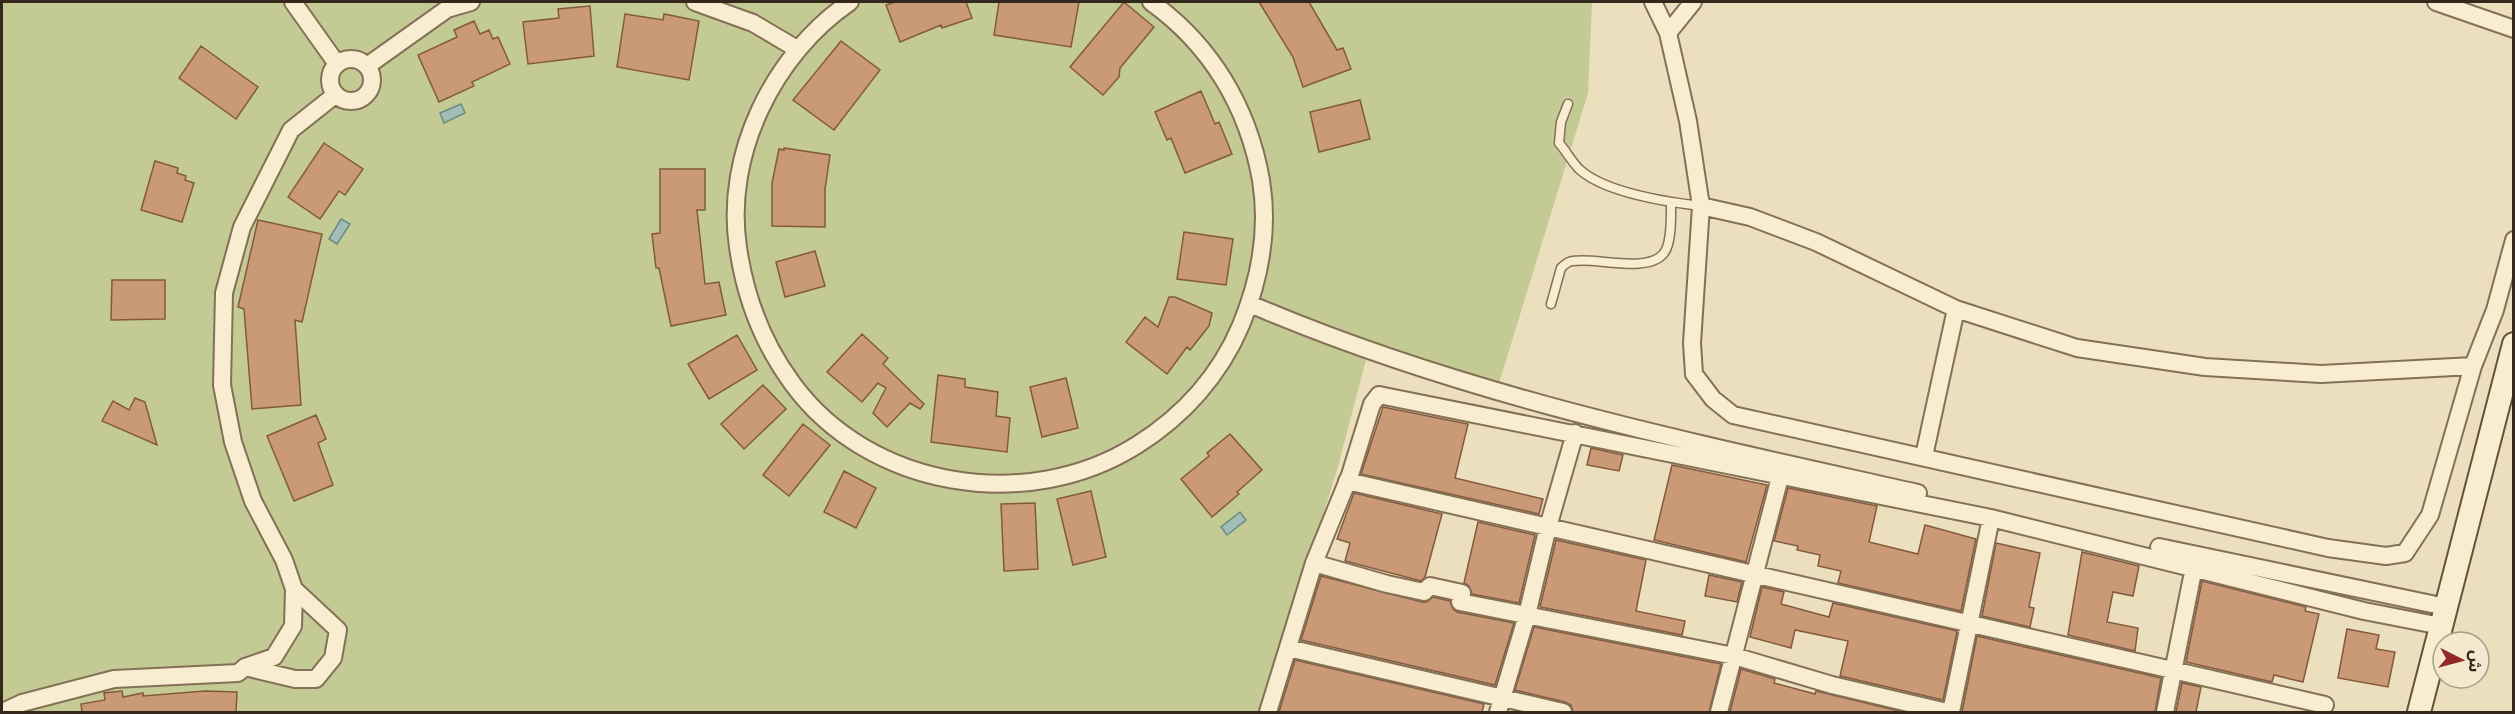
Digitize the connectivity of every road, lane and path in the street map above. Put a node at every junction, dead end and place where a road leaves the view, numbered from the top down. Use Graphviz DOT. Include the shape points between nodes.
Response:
graph roads {
  1 [pos="293,2"];
  2 [pos="471,2"];
  3 [pos="695,2"];
  4 [pos="850,2"];
  5 [pos="1150,2"];
  6 [pos="1653,2"];
  7 [pos="1693,2"];
  8 [pos="2436,2"];
  9 [pos="2514,29"];
  10 [pos="1668,33"];
  11 [pos="797,49"];
  12 [pos="337,64"];
  13 [pos="367,66"];
  14 [pos="335,94"];
  15 [pos="1568,104"];
  16 [pos="1671,202"];
  17 [pos="1701,206"];
  18 [pos="2514,240"];
  19 [pos="1250,304"];
  20 [pos="1551,304"];
  21 [pos="1956,309"];
  22 [pos="2514,344"];
  23 [pos="2473,366"];
  24 [pos="1575,433"];
  25 [pos="1924,456"];
  26 [pos="1780,477"];
  27 [pos="1347,481"];
  28 [pos="1991,518"];
  29 [pos="1548,527"];
  30 [pos="1314,563"];
  31 [pos="2194,567"];
  32 [pos="1755,574"];
  33 [pos="294,589"];
  34 [pos="1527,615"];
  35 [pos="2443,617"];
  36 [pos="1969,623"];
  37 [pos="1288,648"];
  38 [pos="1734,656"];
  39 [pos="245,667"];
  40 [pos="2173,670"];
  41 [pos="1499,705"];
  42 [pos="2325,705"];
  43 [pos="3,712"];
  44 [pos="1268,712"];
  45 [pos="1563,712"];
  46 [pos="1719,712"];
  47 [pos="1949,712"];
  48 [pos="2165,712"];
  49 [pos="2419,712"];
  1 -- 12 [label="street"];
  2 -- 13 [label="street" via="447,9"];
  3 -- 11 [label="street" via="753,23"];
  4 -- 11 [label="street"];
  5 -- 19 [label="street" via="1207,54 1224,78 1249,130 1264,217 1263,247"];
  6 -- 10 [label="street"];
  7 -- 10 [label="street"];
  8 -- 9 [label="street"];
  10 -- 17 [label="street" via="1688,121"];
  11 -- 19 [label="street" via="774,82 743,157 736,237 742,277 771,353 822,416 853,440 926,474 966,483 1046,481 1085,470 1122,455 1187,406 1213,376"];
  12 -- 13 [label="street" via="352,59"];
  12 -- 14 [label="street" via="330,79"];
  13 -- 14 [label="street" via="372,81 365,96 350,102"];
  14 -- 33 [label="street" via="291,130 242,227 224,293 222,386 233,442 253,501 284,560"];
  15 -- 16 [label="lane" via="1559,142 1580,170 1610,186"];
  16 -- 17 [label="lane"];
  16 -- 20 [label="lane" via="1666,252 1658,259 1637,264 1571,261 1561,268"];
  17 -- 21 [label="street" via="1750,217 1816,242"];
  17 -- 25 [label="street" via="1694,374 1713,399 1733,415"];
  18 -- 23 [label="street" via="2495,310"];
  19 -- 35 [label="street" via="1383,356 1560,410 2171,550"];
  21 -- 23 [label="street" via="2077,348 2205,367 2321,374"];
  21 -- 25 [label="street"];
  22 -- 35 [label="street"];
  23 -- 25 [label="street" via="2430,515 2405,553 2386,556 2328,548"];
  24 -- 26 [label="street"];
  24 -- 27 [label="street" via="1379,395 1372,404"];
  24 -- 29 [label="street"];
  26 -- 28 [label="street"];
  26 -- 32 [label="street"];
  27 -- 29 [label="street"];
  27 -- 30 [label="street"];
  28 -- 31 [label="street"];
  28 -- 36 [label="street"];
  29 -- 32 [label="street"];
  29 -- 34 [label="street"];
  30 -- 34 [label="street" via="1424,592 1430,586 1462,593 1461,603"];
  30 -- 37 [label="street"];
  31 -- 35 [label="street" via="2364,610"];
  31 -- 40 [label="street"];
  32 -- 36 [label="street"];
  32 -- 38 [label="street"];
  33 -- 39 [label="street" via="293,626 274,657"];
  33 -- 39 [label="street" via="338,630 333,658 316,679 295,679"];
  34 -- 38 [label="street"];
  34 -- 41 [label="street"];
  35 -- 49 [label="street"];
  36 -- 40 [label="street"];
  36 -- 47 [label="street"];
  37 -- 41 [label="street"];
  37 -- 44 [label="street"];
  38 -- 46 [label="street"];
  38 -- 47 [label="street" via="1832,685"];
  39 -- 43 [label="street" via="238,673 114,679 22,703"];
  40 -- 42 [label="street"];
  40 -- 48 [label="street"];
  41 -- 45 [label="street"];
}
